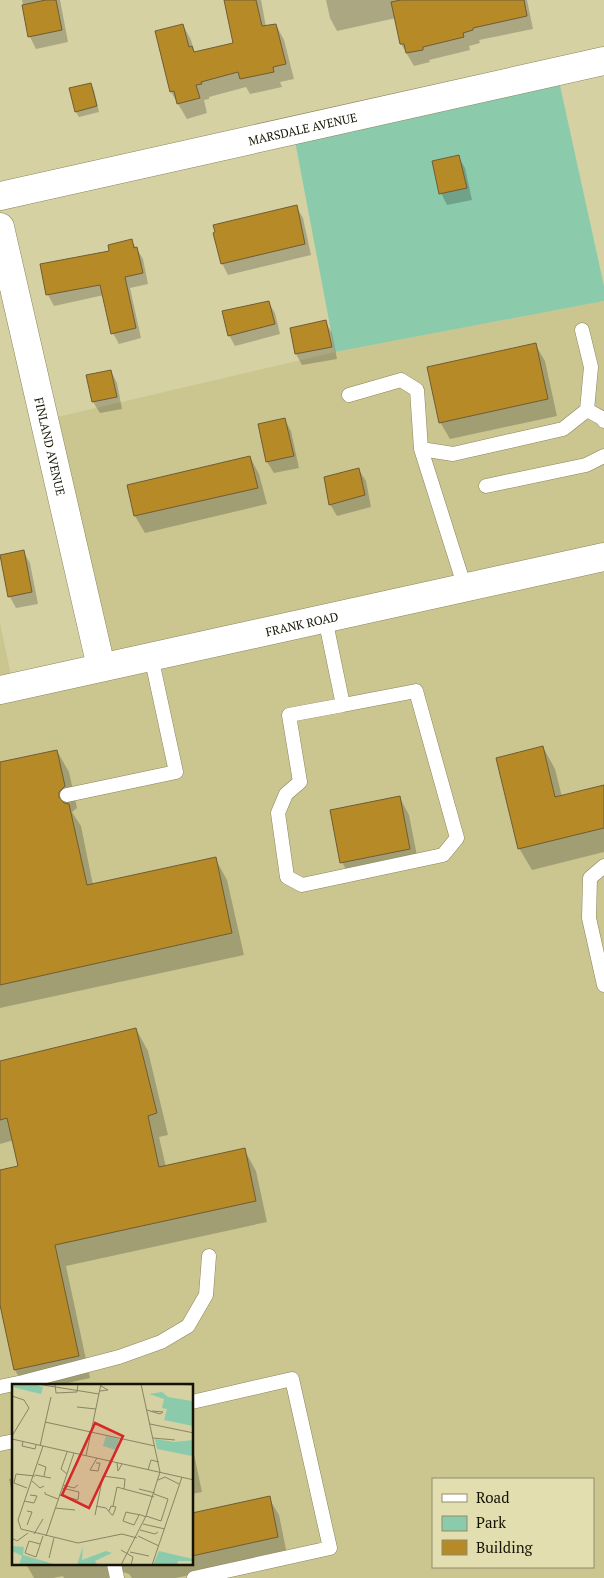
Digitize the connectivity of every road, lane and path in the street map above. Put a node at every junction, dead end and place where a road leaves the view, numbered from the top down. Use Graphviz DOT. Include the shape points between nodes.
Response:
graph roads {
  1 [pos="604,61"];
  2 [pos="0,196"];
  3 [pos="0,227"];
  4 [pos="582,330"];
  5 [pos="349,395"];
  6 [pos="587,410"];
  7 [pos="604,421"];
  8 [pos="421,449"];
  9 [pos="604,456"];
  10 [pos="486,486"];
  11 [pos="604,557"];
  12 [pos="465,588"];
  13 [pos="325,618"];
  14 [pos="151,656"];
  15 [pos="102,667"];
  16 [pos="0,690"];
  17 [pos="343,705"];
  18 [pos="67,795"];
  19 [pos="604,866"];
  20 [pos="604,985"];
  21 [pos="210,1256"];
  22 [pos="14,1384"];
  23 [pos="194,1402"];
  24 [pos="194,1578"];
  1 -- 2 [label="street, MARSDALE AVENUE"];
  3 -- 15 [label="street, FINLAND AVENUE"];
  4 -- 6 [label="lane" via="591,367"];
  5 -- 8 [label="lane" via="400,380 417,390"];
  6 -- 7 [label="lane"];
  6 -- 8 [label="lane" via="563,429 453,454"];
  8 -- 12 [label="lane"];
  9 -- 10 [label="lane" via="586,465"];
  11 -- 12 [label="street, FRANK ROAD"];
  12 -- 13 [label="street, FRANK ROAD"];
  13 -- 14 [label="street, FRANK ROAD"];
  13 -- 17 [label="lane"];
  14 -- 15 [label="street, FRANK ROAD"];
  14 -- 18 [label="lane" via="176,772"];
  15 -- 16 [label="street, FRANK ROAD"];
  17 -- 17 [label="lane" via="289,715 300,782 286,794 278,813 287,877 302,884 443,855 457,838 416,691"];
  19 -- 20 [label="lane" via="590,878 589,918"];
  21 -- 22 [label="lane" via="206,1295 188,1326 160,1342 119,1357"];
  23 -- 24 [label="lane" via="292,1379 330,1548"];
}
